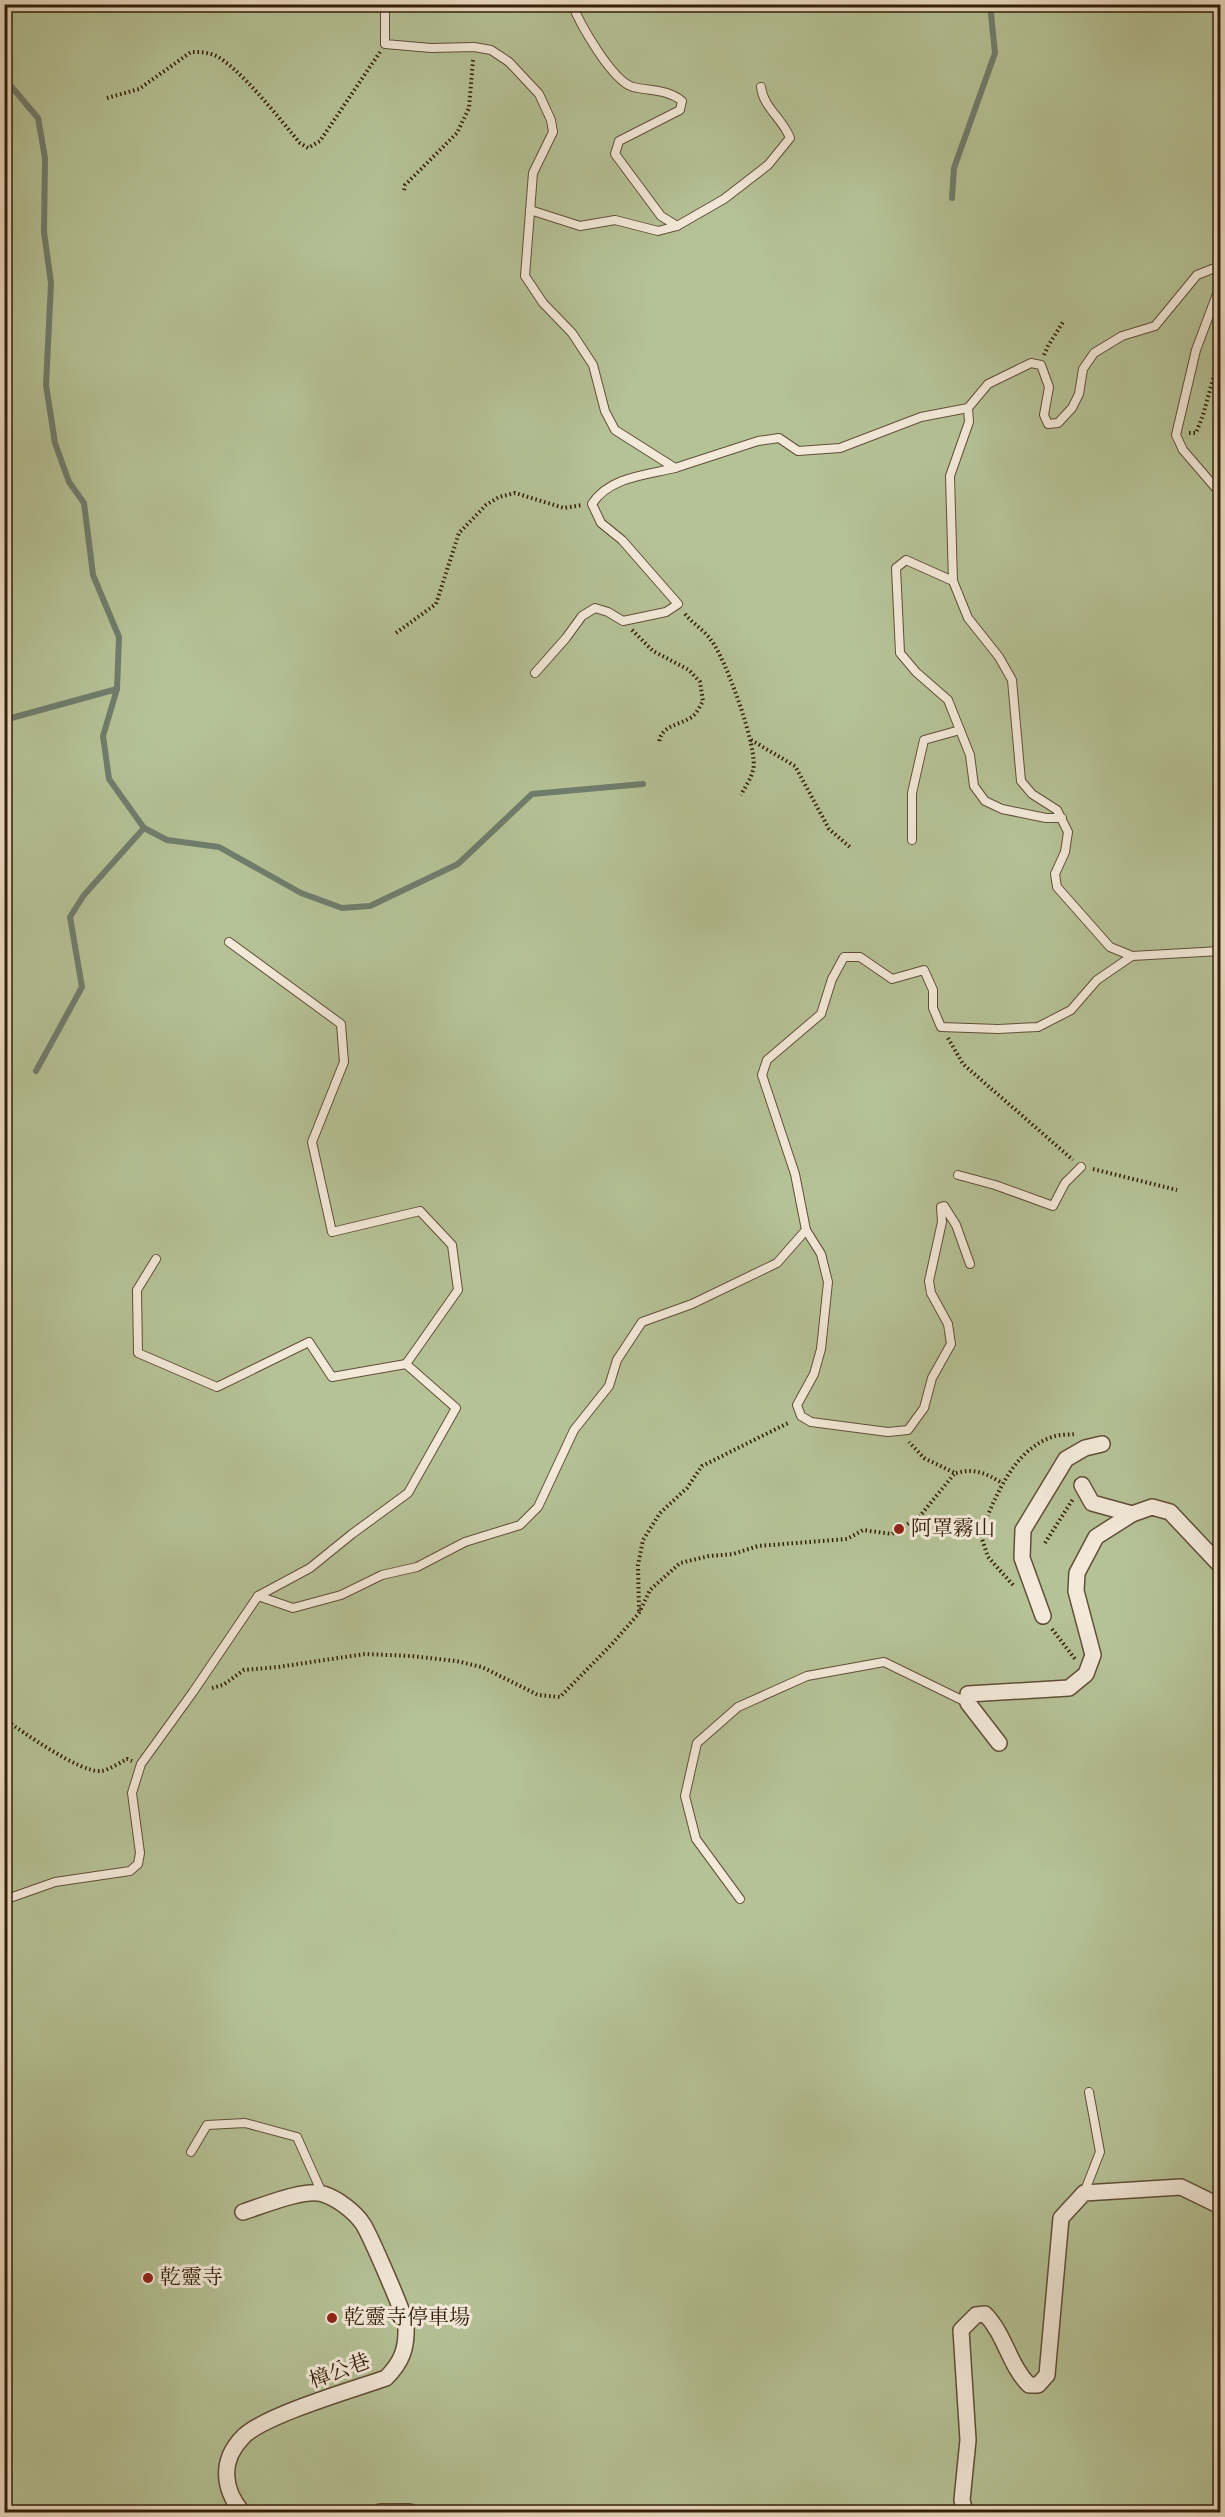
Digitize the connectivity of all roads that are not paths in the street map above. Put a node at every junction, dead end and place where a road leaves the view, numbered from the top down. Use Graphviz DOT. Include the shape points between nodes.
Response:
graph roads {
  1 [pos="386,4"];
  2 [pos="572,4"];
  3 [pos="761,87"];
  4 [pos="530,210"];
  5 [pos="677,226"];
  6 [pos="1221,266"];
  7 [pos="1221,286"];
  8 [pos="968,408"];
  9 [pos="675,468"];
  10 [pos="1221,493"];
  11 [pos="953,581"];
  12 [pos="535,673"];
  13 [pos="960,730"];
  14 [pos="1062,819"];
  15 [pos="912,840"];
  16 [pos="230,942"];
  17 [pos="1221,951"];
  18 [pos="1132,956"];
  19 [pos="1081,1167"];
  20 [pos="958,1175"];
  21 [pos="806,1230"];
  22 [pos="156,1260"];
  23 [pos="970,1264"];
  24 [pos="406,1364"];
  25 [pos="1102,1444"];
  26 [pos="1082,1485"];
  27 [pos="1132,1514"];
  28 [pos="1221,1565"];
  29 [pos="258,1596"];
  30 [pos="1043,1616"];
  31 [pos="968,1704"];
  32 [pos="999,1743"];
  33 [pos="740,1899"];
  34 [pos="4,1900"];
  35 [pos="1089,2092"];
  36 [pos="191,2152"];
  37 [pos="322,2193"];
  38 [pos="1084,2193"];
  39 [pos="1221,2206"];
  40 [pos="243,2212"];
  41 [pos="242,2512"];
  42 [pos="380,2512"];
  43 [pos="410,2512"];
  44 [pos="965,2512"];
  1 -- 4 [label="lane" via="385,44 490,50 509,62 539,94 553,132 533,172"];
  2 -- 5 [label="lane" via="578,21 612,71 630,86 672,93 682,100 680,110 619,141 615,154 662,216"];
  3 -- 5 [label="lane" via="762,98 786,127 790,138 768,165 723,199"];
  4 -- 5 [label="lane" via="580,226 615,220 658,231"];
  4 -- 9 [label="lane" via="525,276 593,365 605,411 615,430"];
  6 -- 8 [label="lane" via="1197,275 1155,326 1122,336 1094,353 1083,369 1072,408 1058,423 1048,424 1044,415 1049,387 1041,365 1031,363 988,384"];
  7 -- 10 [label="lane" via="1196,350 1176,435 1183,450"];
  8 -- 9 [label="lane" via="921,417 840,447 798,451 779,438"];
  8 -- 11 [label="lane" via="969,422 950,476"];
  9 -- 12 [label="lane" via="611,484 592,504 602,523 678,604 666,612 623,621 595,608 582,616"];
  11 -- 13 [label="lane" via="906,560 896,568 900,653 948,700"];
  11 -- 14 [label="lane" via="968,618 1012,680 1021,781 1032,794 1057,810"];
  13 -- 14 [label="lane" via="970,755 974,786 985,801 1002,809"];
  13 -- 15 [label="lane" via="924,740 912,793"];
  14 -- 18 [label="lane" via="1068,832 1065,852 1055,874 1057,887 1110,947"];
  16 -- 24 [label="lane" via="341,1024 344,1062 312,1142 332,1232 420,1211 452,1245 458,1290"];
  17 -- 18 [label="lane"];
  18 -- 21 [label="lane" via="1097,980 1071,1010 1038,1027 998,1029 941,1028 933,1008 933,990 924,970 892,979 860,957 844,957 821,1014 767,1060 762,1075 795,1174"];
  19 -- 20 [label="lane" via="1065,1183 1053,1206"];
  21 -- 23 [label="lane" via="821,1254 828,1282 821,1349 814,1374 797,1405 801,1416 811,1422 888,1432 908,1430 924,1407 932,1378 951,1344 948,1324 931,1293 929,1281 942,1222 941,1207 957,1225"];
  21 -- 29 [label="lane" via="777,1263 692,1304 642,1322 618,1360 609,1386 574,1430 538,1507 520,1525 465,1542 417,1567 382,1575 341,1595 293,1608"];
  22 -- 24 [label="lane" via="136,1290 138,1353 217,1387 309,1342 332,1377"];
  24 -- 29 [label="lane" via="456,1408 408,1493 310,1568"];
  25 -- 30 [label="street" via="1066,1459 1023,1530 1022,1558"];
  26 -- 27 [label="street" via="1092,1503"];
  27 -- 28 [label="street" via="1152,1508 1170,1512"];
  27 -- 31 [label="street" via="1096,1537 1077,1573 1076,1591 1093,1655 1086,1674 1069,1688 968,1694"];
  29 -- 34 [label="lane" via="141,1764 132,1792 138,1864 130,1871 55,1882"];
  31 -- 32 [label="street"];
  31 -- 33 [label="lane" via="884,1662 807,1676 738,1707 697,1743 685,1796 696,1839"];
  35 -- 38 [label="lane" via="1100,2152"];
  36 -- 37 [label="lane" via="207,2125 245,2123 297,2137"];
  37 -- 40 [label="street" via="303,2194"];
  37 -- 41 [label="street, 樟公巷" via="345,2206 362,2223 406,2322 406,2340 400,2363 386,2378 265,2422 242,2437 228,2461 227,2489"];
  38 -- 39 [label="street" via="1181,2187"];
  38 -- 44 [label="street" via="1061,2218 1047,2375 1038,2385 1029,2385 985,2314 976,2315 962,2330 968,2440 962,2500"];
  42 -- 43 [label="street"];
}
